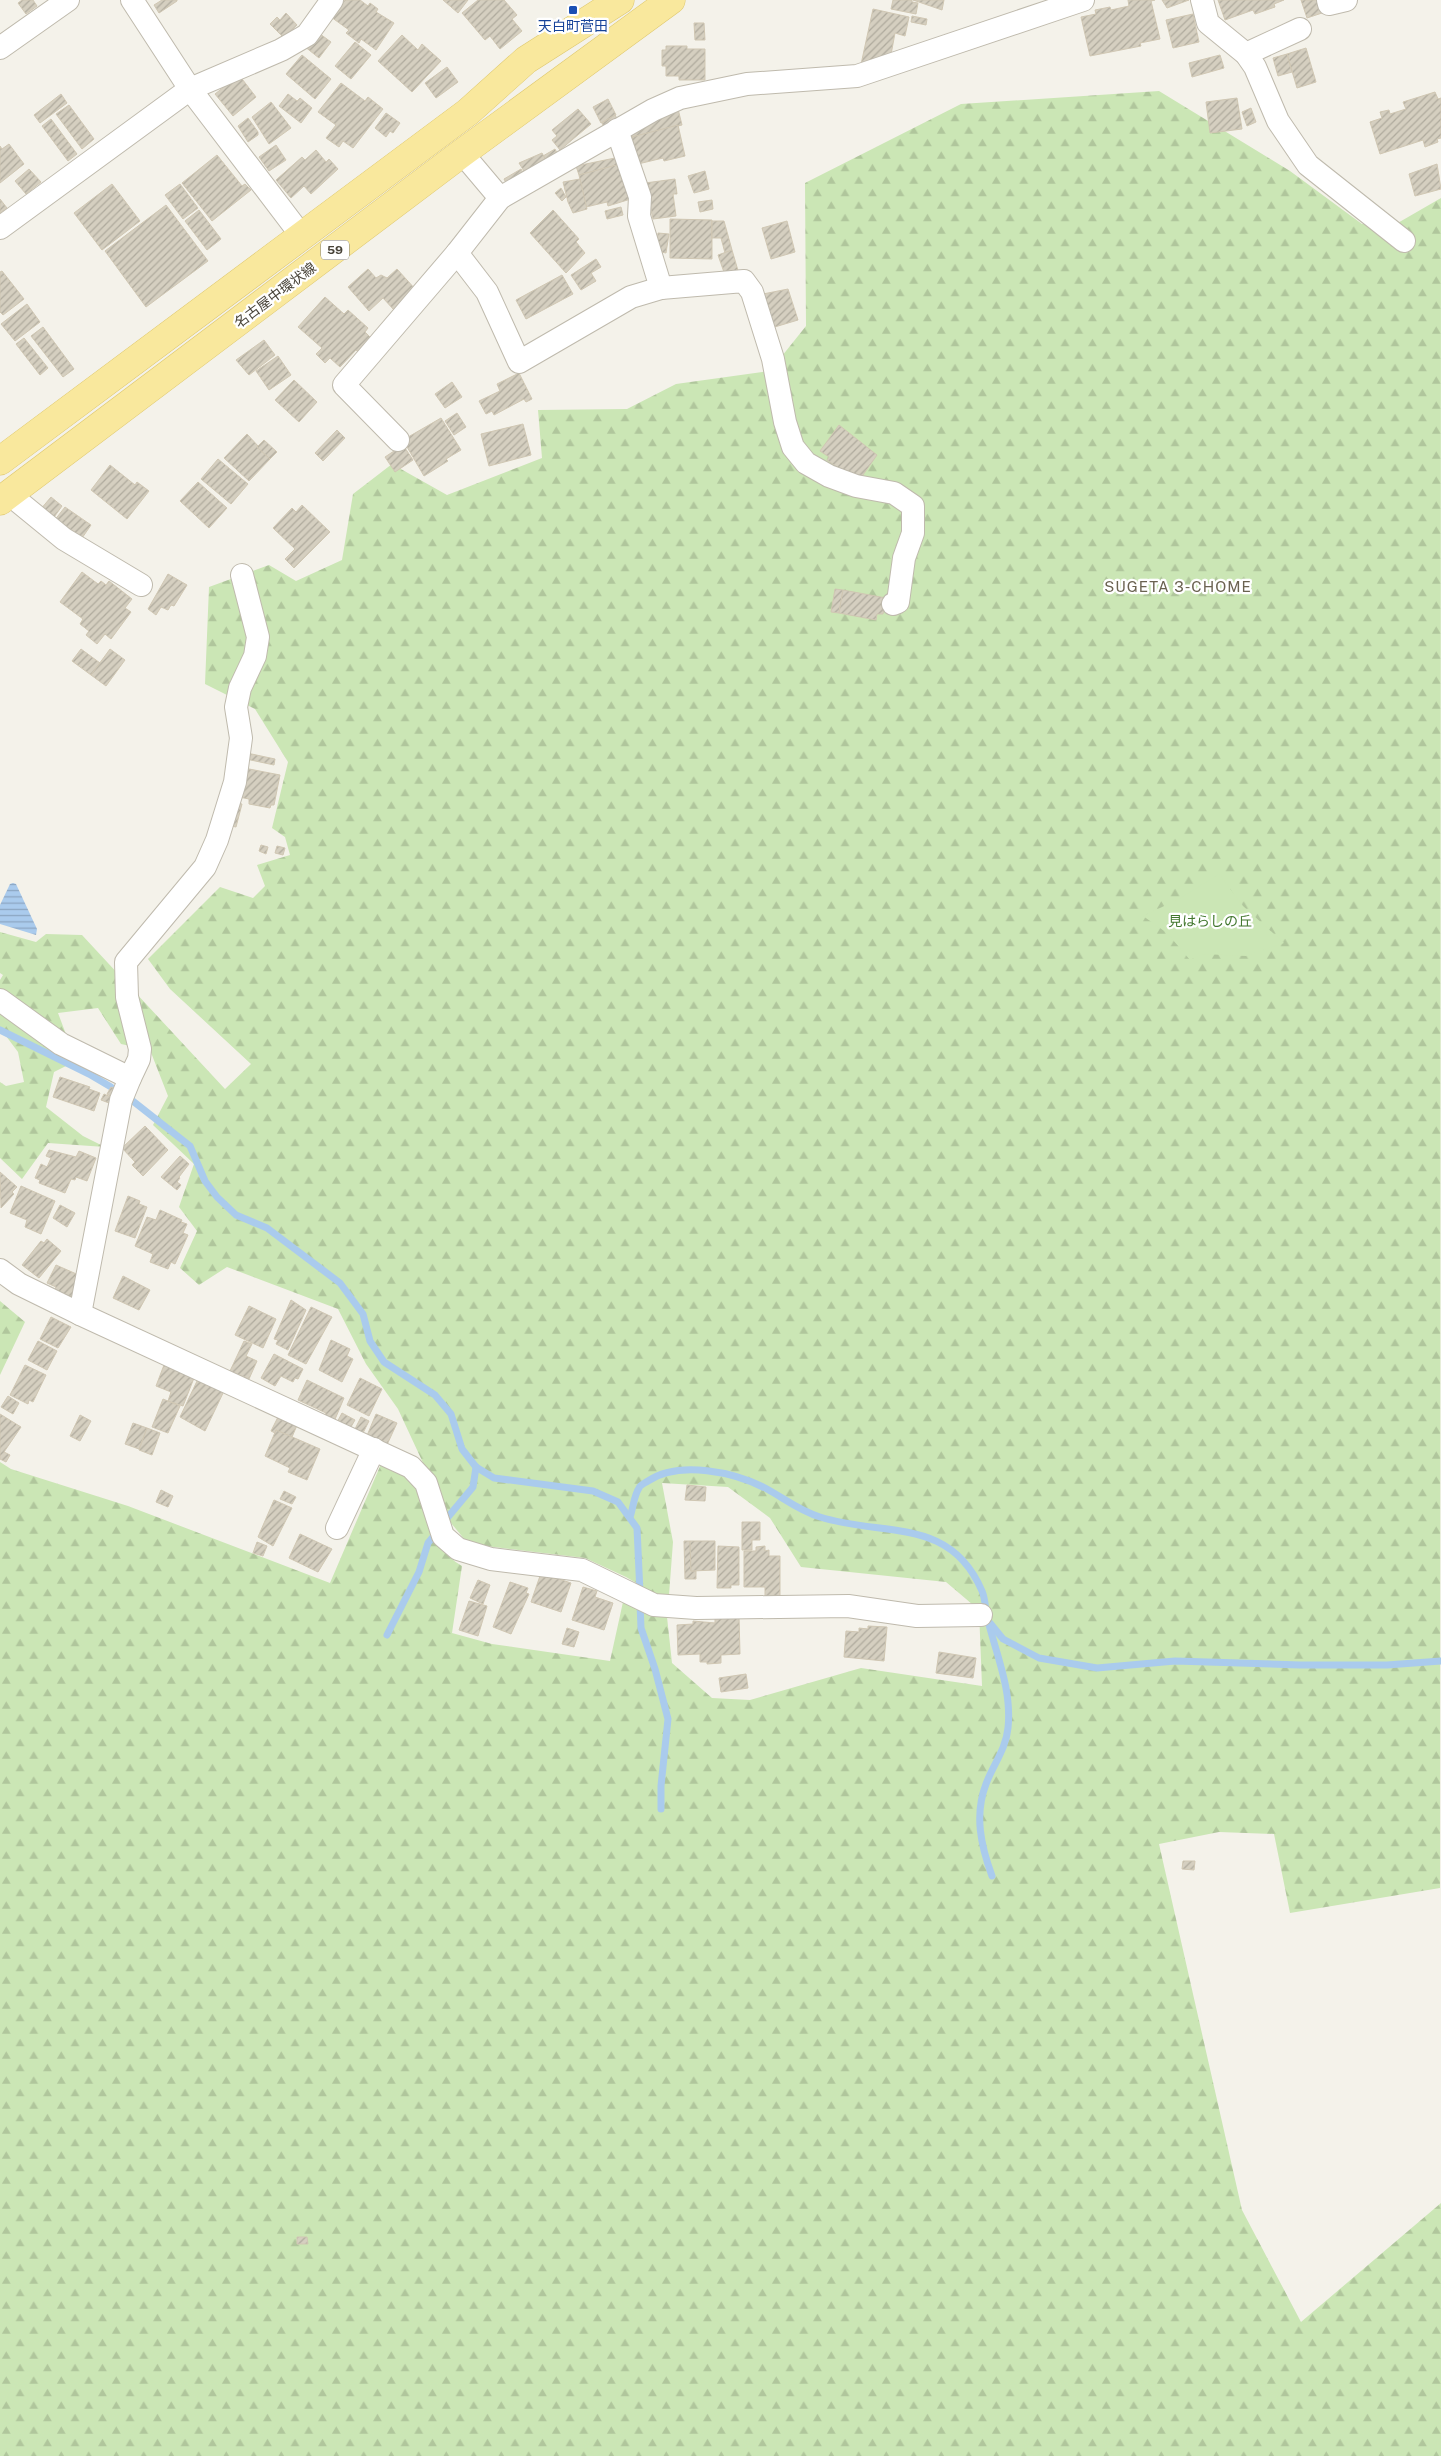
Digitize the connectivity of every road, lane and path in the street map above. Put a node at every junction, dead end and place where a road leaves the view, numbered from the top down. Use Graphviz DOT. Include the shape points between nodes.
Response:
graph roads {
  1 [pos="68,0"];
  2 [pos="132,0"];
  3 [pos="332,0"];
  4 [pos="620,0"];
  5 [pos="671,0"];
  6 [pos="1083,0"];
  7 [pos="1202,0"];
  8 [pos="1328,0"];
  9 [pos="1346,0"];
  10 [pos="1300,30"];
  11 [pos="0,48"];
  12 [pos="1246,54"];
  13 [pos="190,88"];
  14 [pos="617,130"];
  15 [pos="462,153"];
  16 [pos="500,198"];
  17 [pos="0,228"];
  18 [pos="301,235"];
  19 [pos="1404,241"];
  20 [pos="457,253"];
  21 [pos="661,288"];
  22 [pos="398,440"];
  23 [pos="0,461"];
  24 [pos="5,497"];
  25 [pos="242,575"];
  26 [pos="141,585"];
  27 [pos="893,604"];
  28 [pos="0,1000"];
  29 [pos="130,1078"];
  30 [pos="0,1270"];
  31 [pos="80,1314"];
  32 [pos="374,1450"];
  33 [pos="336,1528"];
  34 [pos="981,1615"];
  1 -- 11 [label="street"];
  2 -- 13 [label="street"];
  3 -- 13 [label="street" via="307,35 281,50"];
  4 -- 18 [label="main road, 59" via="526,60 468,112"];
  5 -- 15 [label="main road, 名古屋中環状線 / 59"];
  6 -- 14 [label="street" via="857,76 747,84 680,98"];
  7 -- 12 [label="street" via="1208,23"];
  8 -- 9 [label="street" via="1329,4"];
  10 -- 12 [label="street"];
  12 -- 19 [label="street" via="1278,121 1308,165"];
  13 -- 17 [label="street"];
  13 -- 18 [label="street"];
  14 -- 16 [label="street"];
  14 -- 21 [label="street" via="640,197 638,216"];
  15 -- 16 [label="street"];
  15 -- 24 [label="main road, 名古屋中環状線 / 59"];
  16 -- 20 [label="street"];
  18 -- 23 [label="main road, 59"];
  20 -- 21 [label="street" via="487,292 519,362 631,297"];
  20 -- 22 [label="street" via="344,384"];
  21 -- 27 [label="street" via="744,281 752,292 773,359 793,446 806,463 829,476 856,486 894,492 913,506 913,533 904,558 898,602"];
  24 -- 26 [label="street" via="64,540"];
  25 -- 29 [label="street" via="258,637 255,656 240,688 236,707 241,738 234,782 217,840 205,867 126,962 127,997 140,1049"];
  28 -- 29 [label="street" via="62,1044"];
  29 -- 31 [label="street" via="121,1100"];
  30 -- 31 [label="street" via="19,1284"];
  31 -- 32 [label="street"];
  32 -- 33 [label="street"];
  32 -- 34 [label="street" via="411,1467 426,1483 443,1536 458,1549 490,1559 582,1570 654,1605 696,1608 848,1606 917,1616"];
}
